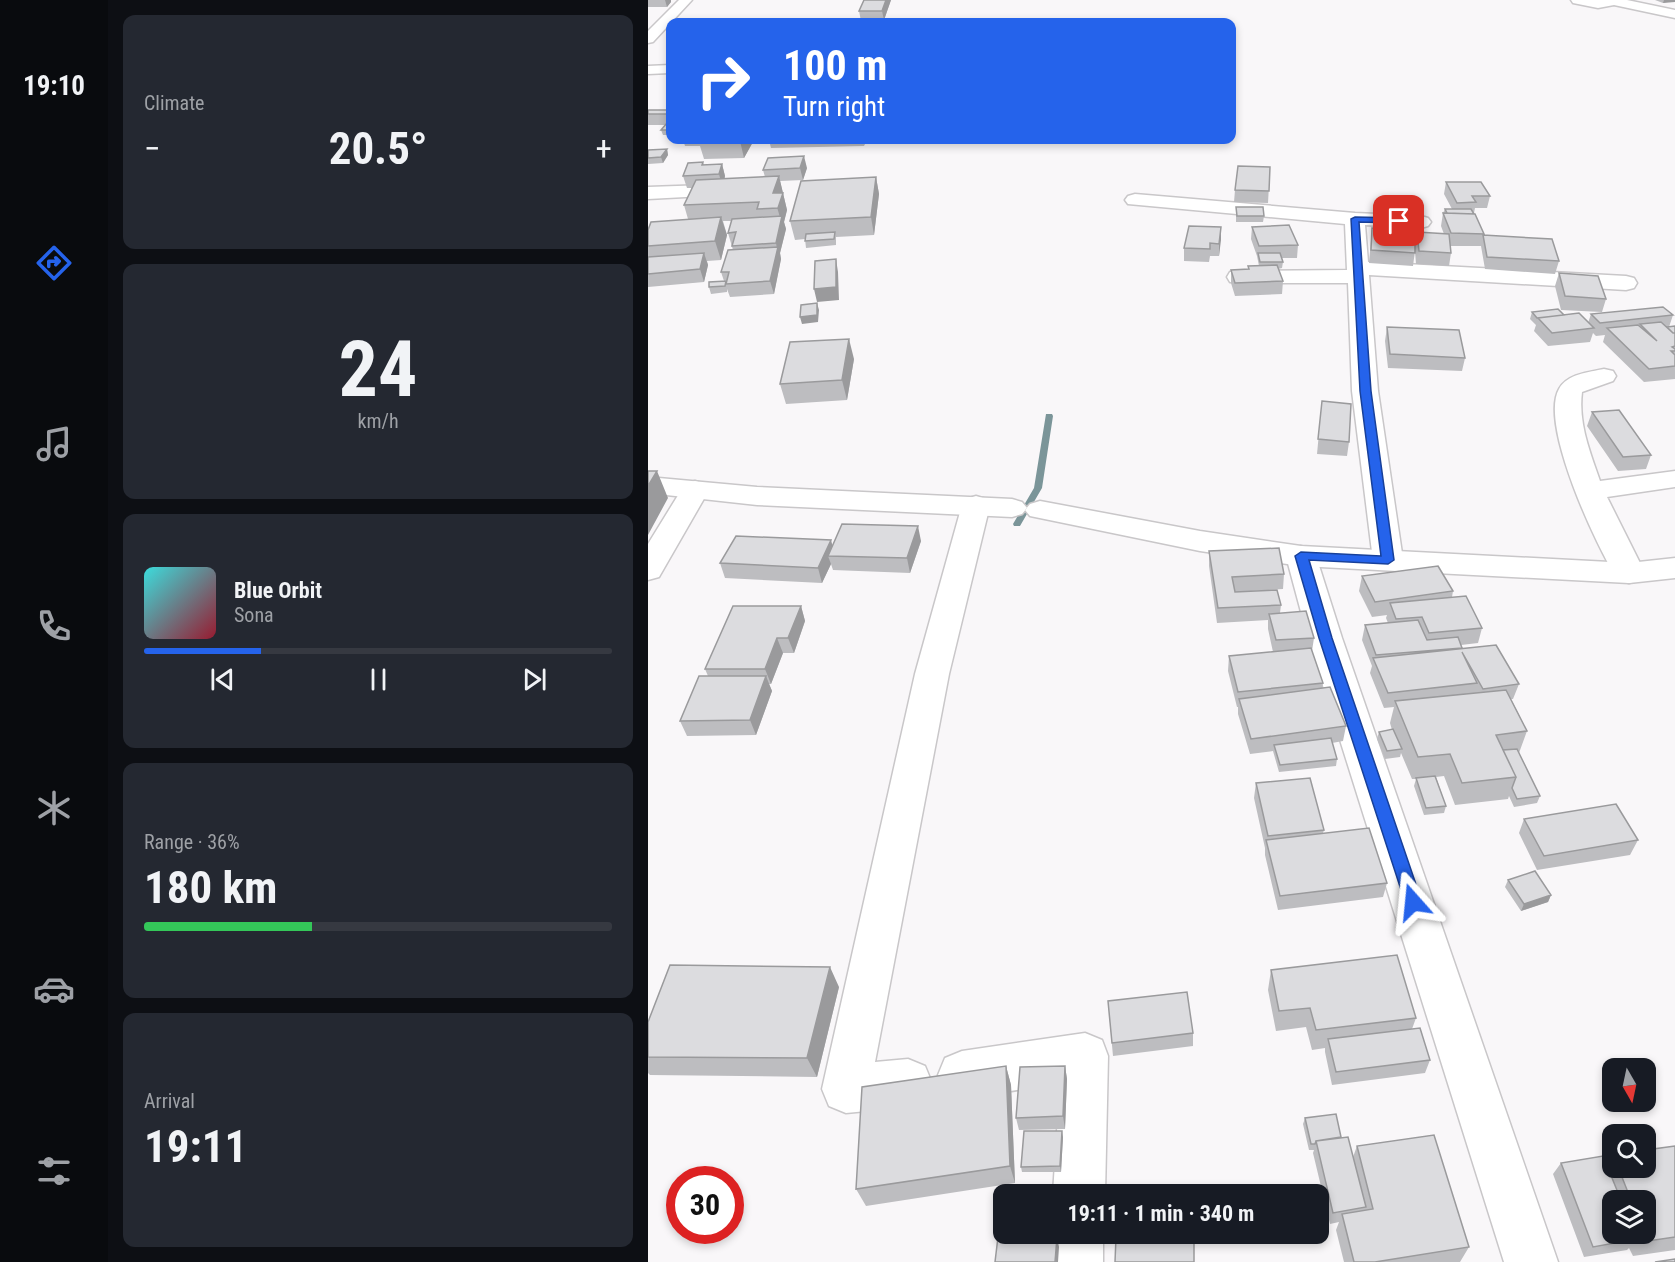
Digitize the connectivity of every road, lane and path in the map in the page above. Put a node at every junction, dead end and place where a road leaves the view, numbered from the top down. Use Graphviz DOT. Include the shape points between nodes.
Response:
graph roads {
  1 [pos="686,0"];
  2 [pos="1577,0"];
  3 [pos="1609,2"];
  4 [pos="1675,14"];
  5 [pos="668,18"];
  6 [pos="666,21"];
  7 [pos="648,39"];
  8 [pos="666,69"];
  9 [pos="648,70"];
  10 [pos="755,190"];
  11 [pos="648,194"];
  12 [pos="1135,200"];
  13 [pos="1355,219"];
  14 [pos="1421,222"];
  15 [pos="1358,273"];
  16 [pos="1232,277"];
  17 [pos="1626,283"];
  18 [pos="1604,376"];
  19 [pos="1675,479"];
  20 [pos="648,485"];
  21 [pos="695,490"];
  22 [pos="1590,492"];
  23 [pos="1010,508"];
  24 [pos="1301,556"];
  25 [pos="1388,560"];
  26 [pos="1675,568"];
  27 [pos="648,570"];
  28 [pos="1629,573"];
  29 [pos="1079,1184"];
  30 [pos="1077,1244"];
  31 [pos="1076,1262"];
  32 [pos="1531,1262"];
  1 -- 5 [label="street"];
  2 -- 3 [label="street"];
  3 -- 4 [label="street"];
  6 -- 7 [label="street"];
  8 -- 9 [label="street"];
  10 -- 11 [label="street"];
  12 -- 13 [label="street"];
  13 -- 14 [label="street"];
  13 -- 15 [label="street"];
  15 -- 16 [label="street"];
  15 -- 17 [label="street"];
  15 -- 25 [label="street" via="1365,391"];
  18 -- 22 [label="street" via="1574,386 1569,399 1567,418"];
  19 -- 22 [label="street"];
  20 -- 21 [label="street"];
  21 -- 23 [label="street"];
  21 -- 27 [label="street"];
  22 -- 28 [label="street"];
  23 -- 24 [label="street"];
  23 -- 29 [label="street" via="932,674 846,1089 1085,1056"];
  24 -- 25 [label="street"];
  24 -- 32 [label="street"];
  25 -- 28 [label="street"];
  26 -- 28 [label="street"];
  30 -- 31 [label="street"];
}
